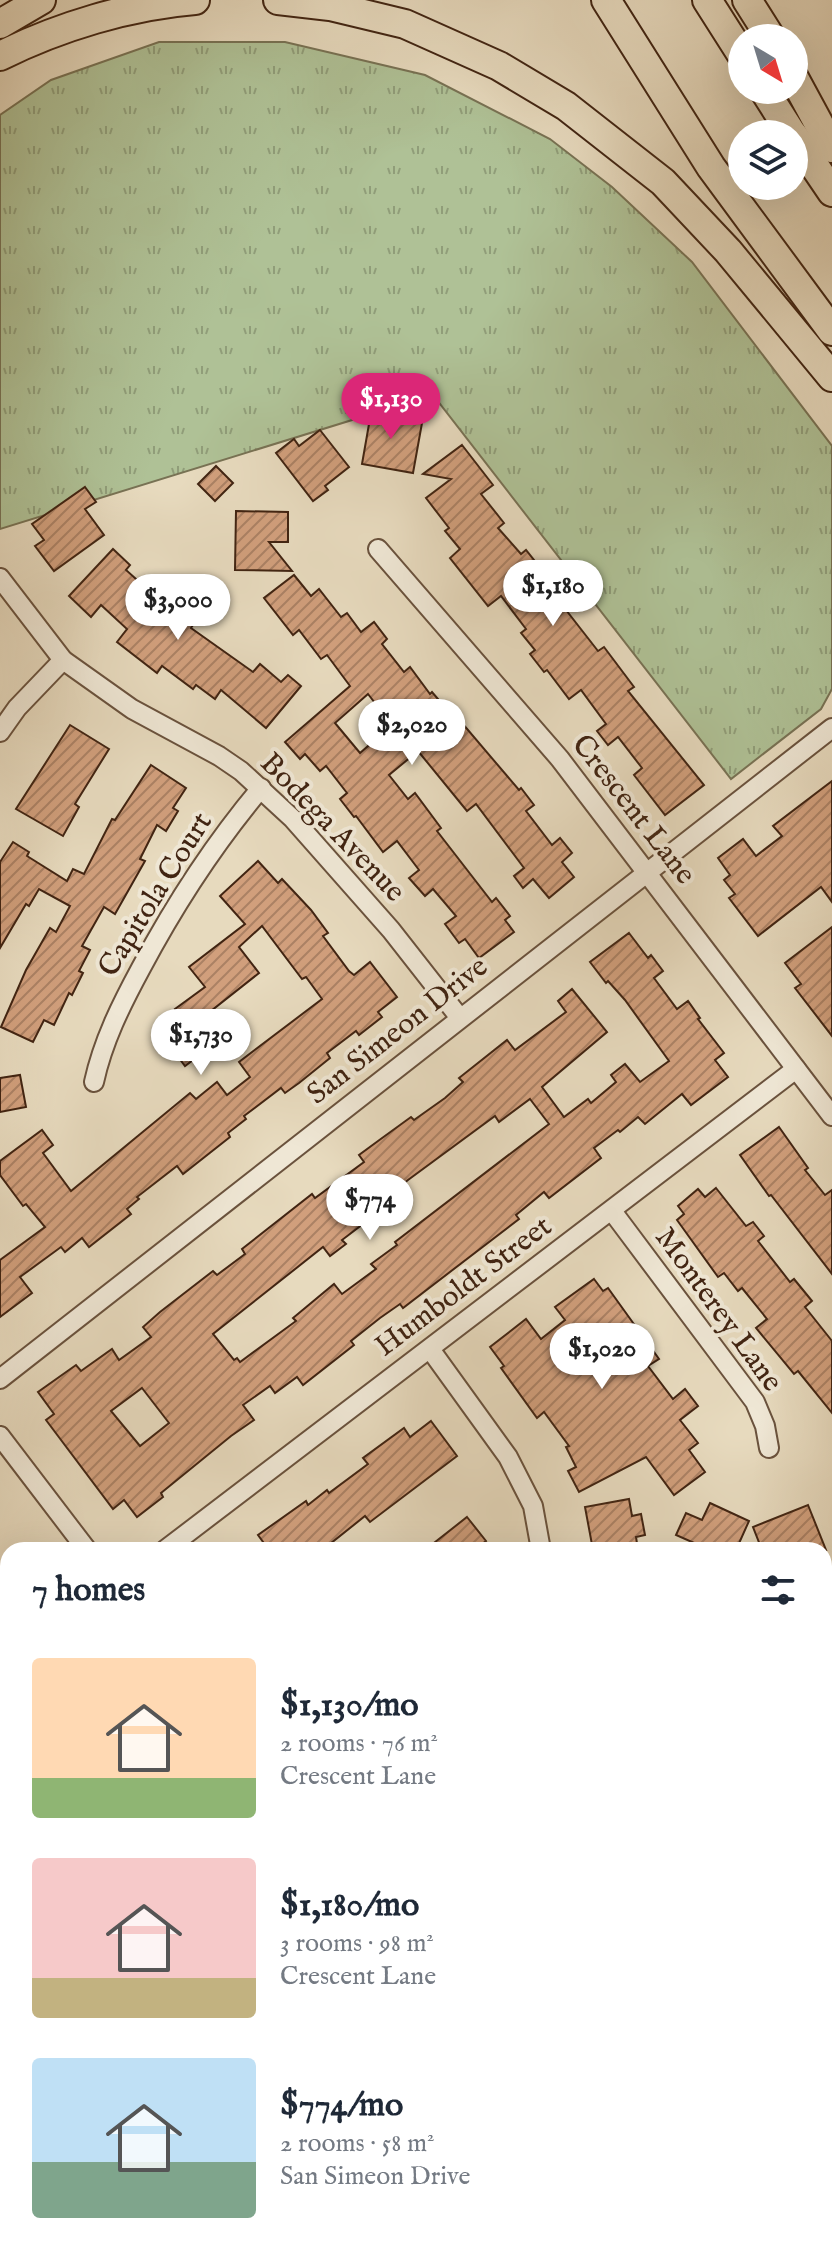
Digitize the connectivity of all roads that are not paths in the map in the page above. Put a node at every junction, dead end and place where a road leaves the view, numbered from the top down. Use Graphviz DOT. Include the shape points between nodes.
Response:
graph roads {
  1 [pos="41,0"];
  2 [pos="195,0"];
  3 [pos="278,0"];
  4 [pos="606,0"];
  5 [pos="707,0"];
  6 [pos="747,0"];
  7 [pos="0,24"];
  8 [pos="762,24"];
  9 [pos="728,33"];
  10 [pos="0,56"];
  11 [pos="808,104"];
  12 [pos="832,148"];
  13 [pos="808,157"];
  14 [pos="832,192"];
  15 [pos="832,331"];
  16 [pos="832,377"];
  17 [pos="378,549"];
  18 [pos="0,578"];
  19 [pos="63,660"];
  20 [pos="832,728"];
  21 [pos="0,732"];
  22 [pos="261,788"];
  23 [pos="647,874"];
  24 [pos="460,1018"];
  25 [pos="796,1069"];
  26 [pos="94,1082"];
  27 [pos="832,1116"];
  28 [pos="612,1211"];
  29 [pos="430,1349"];
  30 [pos="0,1379"];
  31 [pos="0,1436"];
  32 [pos="769,1448"];
  33 [pos="81,1542"];
  34 [pos="176,1542"];
  35 [pos="540,1542"];
  1 -- 7 [label="highway"];
  2 -- 10 [label="highway" via="121,13 37,37"];
  3 -- 16 [label="highway" via="405,24 499,66 566,106 663,182"];
  4 -- 15 [label="highway" via="711,167"];
  5 -- 9 [label="highway"];
  6 -- 8 [label="highway"];
  11 -- 12 [label="highway"];
  13 -- 14 [label="highway"];
  17 -- 23 [label="street, Crescent Lane" via="560,759"];
  18 -- 19 [label="street, Bodega Avenue"];
  19 -- 21 [label="street"];
  19 -- 22 [label="street, Bodega Avenue" via="132,709 219,756"];
  20 -- 23 [label="street, San Simeon Drive"];
  22 -- 24 [label="street, Bodega Avenue" via="337,866"];
  22 -- 26 [label="street, Capitola Court" via="228,828 158,936 121,1005"];
  23 -- 24 [label="street, San Simeon Drive"];
  23 -- 25 [label="street, Crescent Lane"];
  24 -- 30 [label="street, San Simeon Drive"];
  25 -- 27 [label="street, Crescent Lane"];
  25 -- 28 [label="street, Humboldt Street"];
  28 -- 29 [label="street, Humboldt Street"];
  28 -- 32 [label="street, Monterey Lane" via="755,1402"];
  29 -- 34 [label="street, Humboldt Street"];
  29 -- 35 [label="street" via="508,1457 533,1506"];
  31 -- 33 [label="street"];
}
